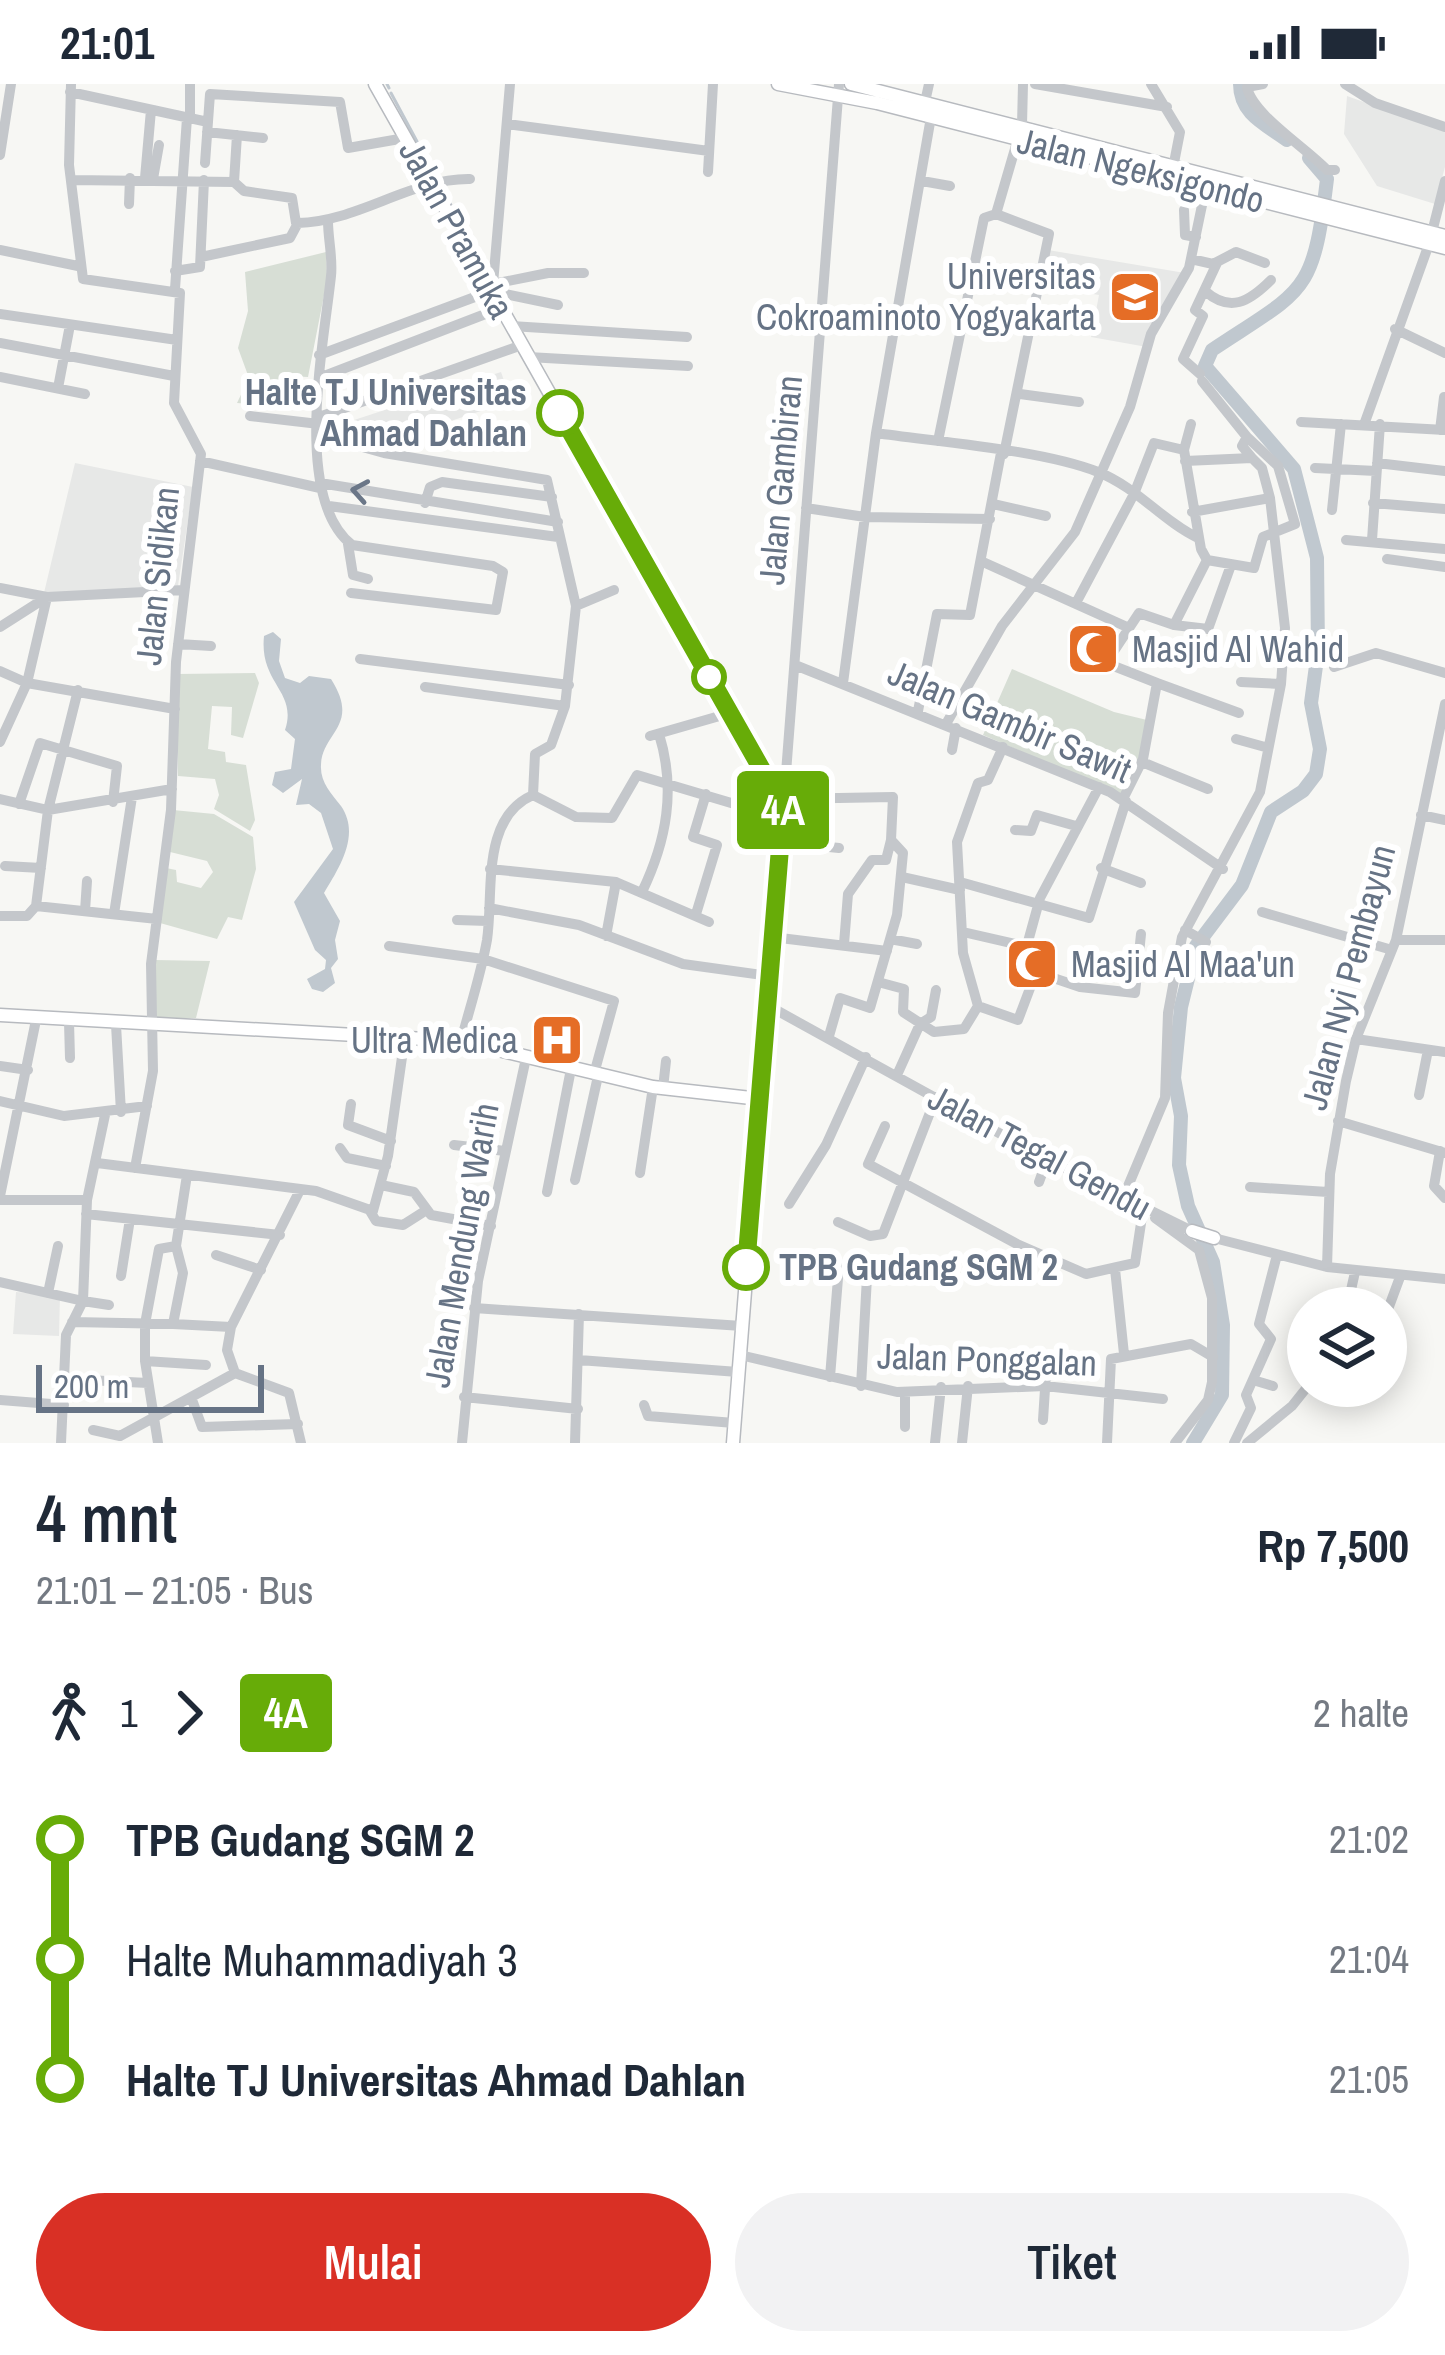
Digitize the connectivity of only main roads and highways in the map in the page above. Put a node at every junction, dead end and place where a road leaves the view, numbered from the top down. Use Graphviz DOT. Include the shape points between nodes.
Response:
graph roads {
  1 [pos="375,84"];
  2 [pos="778,84"];
  3 [pos="851,84"];
  4 [pos="838,89"];
  5 [pos="1020,132"];
  6 [pos="1173,170"];
  7 [pos="1281,199"];
  8 [pos="1435,237"];
  9 [pos="1445,248"];
  10 [pos="0,1015"];
  11 [pos="763,1063"];
  12 [pos="732,1096"];
  13 [pos="760,1099"];
  14 [pos="757,1135"];
  15 [pos="1192,1231"];
  16 [pos="1214,1238"];
  17 [pos="733,1443"];
  1 -- 11 [label="main road, Jalan Pramuka" via="784,799"];
  2 -- 4 [label="main road, Jalan Ngeksigondo"];
  3 -- 5 [label="main road, Jalan Ngeksigondo"];
  4 -- 5 [label="main road, Jalan Ngeksigondo"];
  5 -- 6 [label="main road, Jalan Ngeksigondo"];
  6 -- 7 [label="main road, Jalan Ngeksigondo"];
  6 -- 7 [label="main road, Jalan Ngeksigondo" via="1206,186"];
  7 -- 8 [label="main road, Jalan Ngeksigondo"];
  8 -- 9 [label="main road, Jalan Ngeksigondo"];
  10 -- 12 [label="main road" via="461,1041 658,1088"];
  11 -- 12 [label="main road"];
  11 -- 13 [label="main road"];
  12 -- 13 [label="main road"];
  12 -- 14 [label="main road" via="746,1106"];
  13 -- 14 [label="main road"];
  14 -- 17 [label="main road"];
  15 -- 16 [label="main road, Jalan Tegal Gendu"];
}
